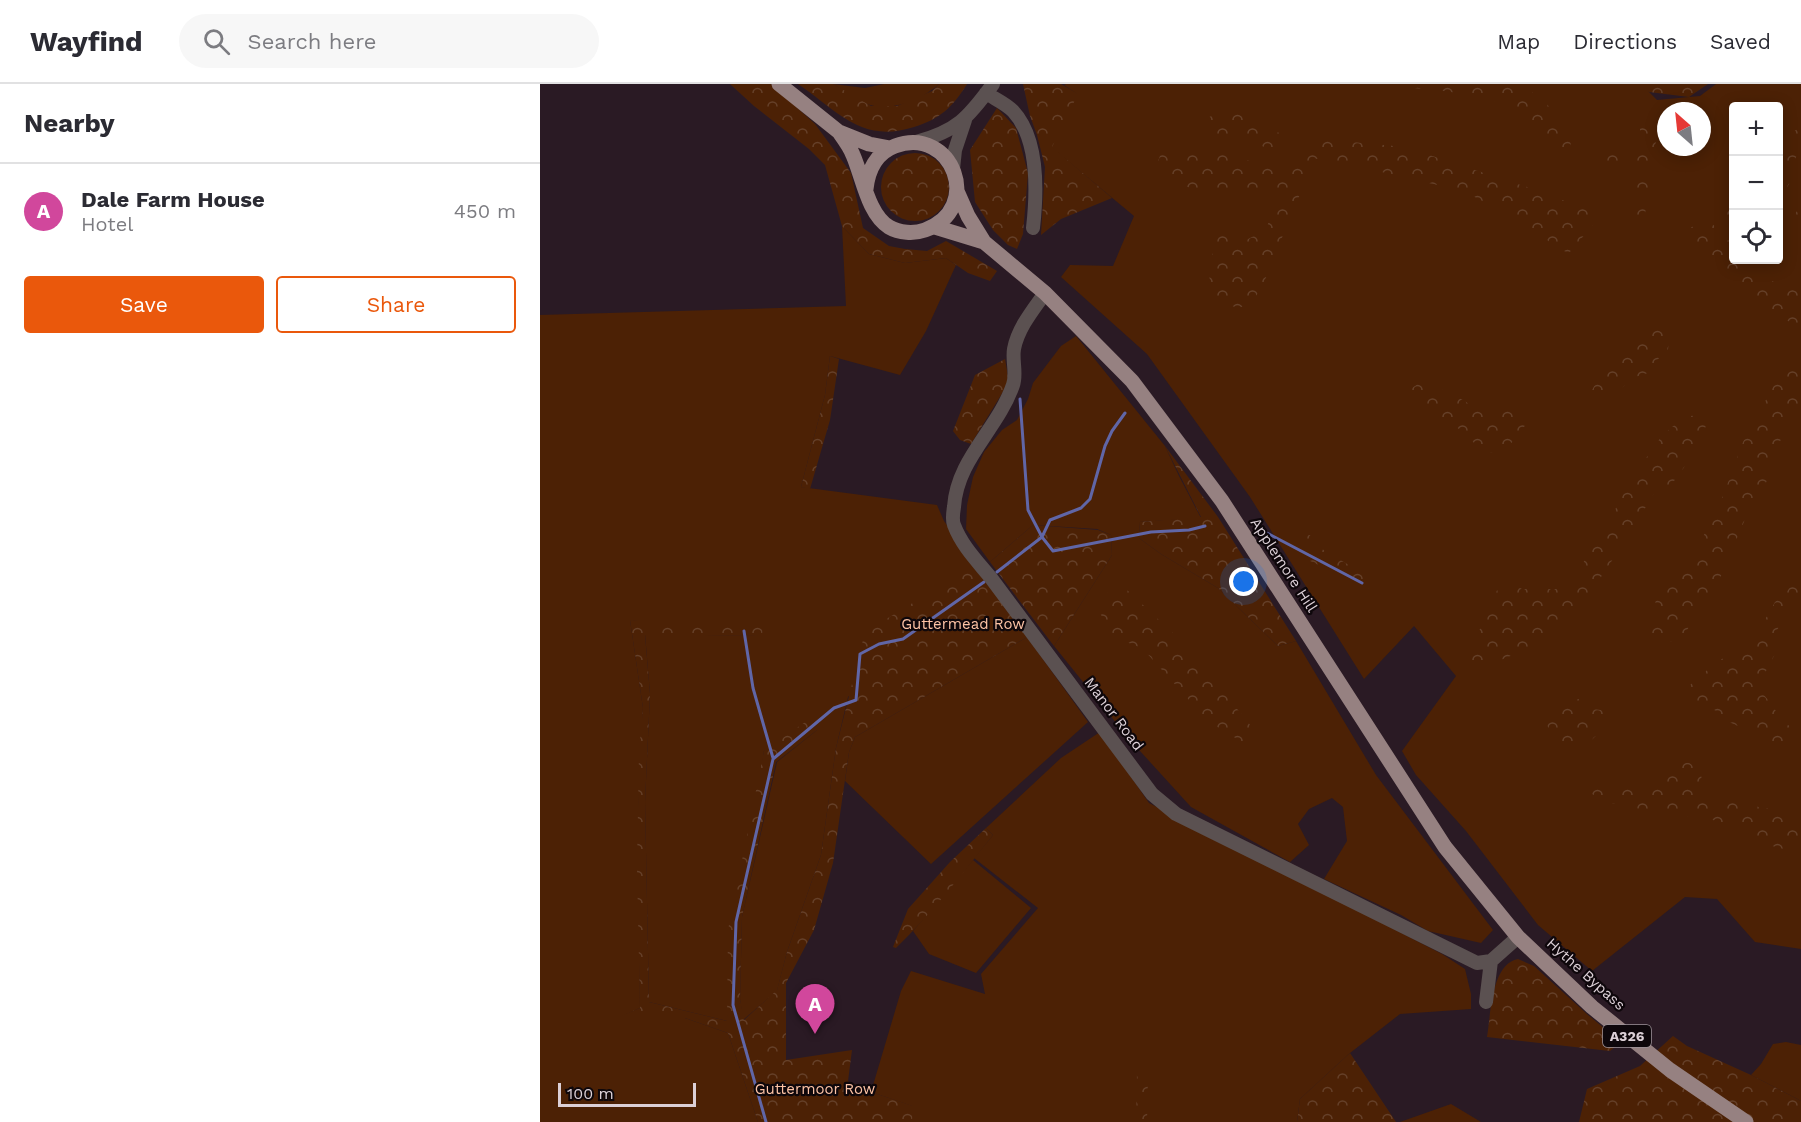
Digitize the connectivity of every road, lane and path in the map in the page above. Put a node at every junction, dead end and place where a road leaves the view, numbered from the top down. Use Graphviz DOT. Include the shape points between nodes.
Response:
graph roads {
  1 [pos="779,84"];
  2 [pos="989,89"];
  3 [pos="965,120"];
  4 [pos="839,132"];
  5 [pos="916,142"];
  6 [pos="890,148"];
  7 [pos="953,169"];
  8 [pos="866,189"];
  9 [pos="957,191"];
  10 [pos="935,227"];
  11 [pos="1033,228"];
  12 [pos="984,242"];
  13 [pos="1045,293"];
  14 [pos="1518,937"];
  15 [pos="1491,961"];
  16 [pos="1486,1002"];
  17 [pos="1746,1122"];
  1 -- 4 [label="main road"];
  2 -- 3 [label="street"];
  2 -- 11 [label="street" via="1014,113 1030,148 1036,195"];
  3 -- 5 [label="street" via="949,131"];
  3 -- 7 [label="street"];
  4 -- 6 [label="main road"];
  4 -- 8 [label="main road"];
  5 -- 6 [label="main road"];
  5 -- 7 [label="main road" via="938,151"];
  6 -- 8 [label="main road" via="872,165"];
  7 -- 9 [label="main road"];
  8 -- 10 [label="main road" via="878,218 890,227 920,232"];
  9 -- 10 [label="main road" via="954,205"];
  9 -- 12 [label="main road, Applemore Hill / A326"];
  10 -- 12 [label="main road, Applemore Hill / A326"];
  12 -- 13 [label="main road, Applemore Hill / A326"];
  13 -- 14 [label="main road, Applemore Hill / A326" via="1132,381 1222,501 1445,847"];
  13 -- 15 [label="street, Manor Road" via="1022,326 1014,350 1015,382 1008,399 959,479 953,523 963,545 998,586 1152,794 1176,814 1478,963"];
  14 -- 15 [label="street"];
  14 -- 17 [label="main road, Hythe Bypass / A326" via="1600,1014 1670,1070"];
  15 -- 16 [label="street"];
}
